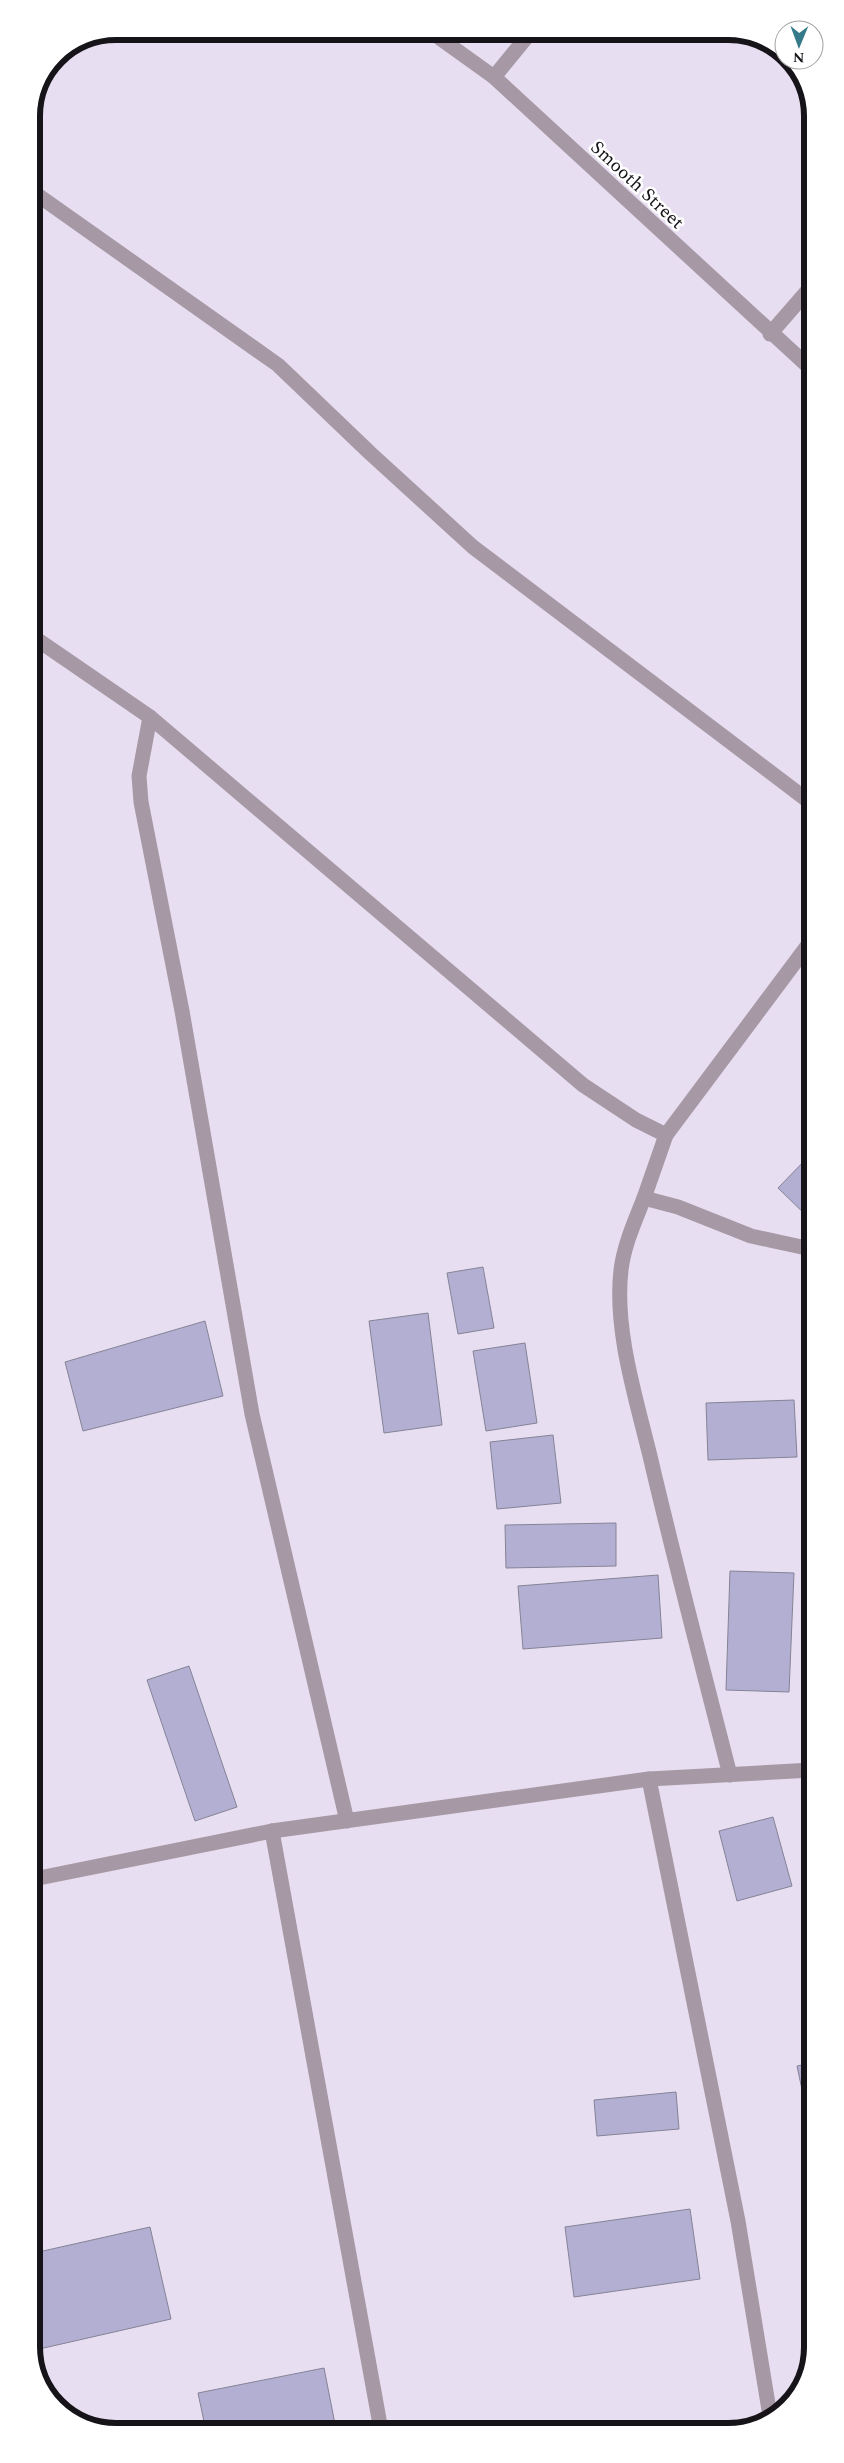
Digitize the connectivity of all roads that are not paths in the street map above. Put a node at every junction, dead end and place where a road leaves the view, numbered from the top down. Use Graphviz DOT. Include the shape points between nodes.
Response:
graph roads {
  1 [pos="442,40"];
  2 [pos="524,40"];
  3 [pos="494,77"];
  4 [pos="40,197"];
  5 [pos="804,295"];
  6 [pos="770,334"];
  7 [pos="804,363"];
  8 [pos="40,641"];
  9 [pos="150,717"];
  10 [pos="804,798"];
  11 [pos="804,951"];
  12 [pos="666,1135"];
  13 [pos="644,1198"];
  14 [pos="804,1247"];
  15 [pos="804,1770"];
  16 [pos="730,1775"];
  17 [pos="649,1779"];
  18 [pos="347,1821"];
  19 [pos="272,1831"];
  20 [pos="40,1878"];
  21 [pos="769,2411"];
  22 [pos="380,2423"];
  1 -- 3 [label="street, Smooth Street"];
  2 -- 3 [label="street"];
  3 -- 6 [label="street, Smooth Street"];
  4 -- 10 [label="street" via="278,364 473,547"];
  5 -- 6 [label="street"];
  6 -- 7 [label="street, Smooth Street"];
  8 -- 9 [label="street"];
  9 -- 12 [label="street" via="583,1085 636,1120"];
  9 -- 18 [label="street" via="139,776 142,811 182,1010 252,1414"];
  11 -- 12 [label="street"];
  12 -- 13 [label="street"];
  13 -- 14 [label="street" via="678,1207 751,1236"];
  13 -- 16 [label="street" via="626,1243 621,1270 620,1317 674,1558"];
  15 -- 16 [label="street"];
  16 -- 17 [label="street"];
  17 -- 18 [label="street"];
  17 -- 21 [label="street" via="738,2221"];
  18 -- 19 [label="street"];
  19 -- 20 [label="street"];
  19 -- 22 [label="street"];
}
